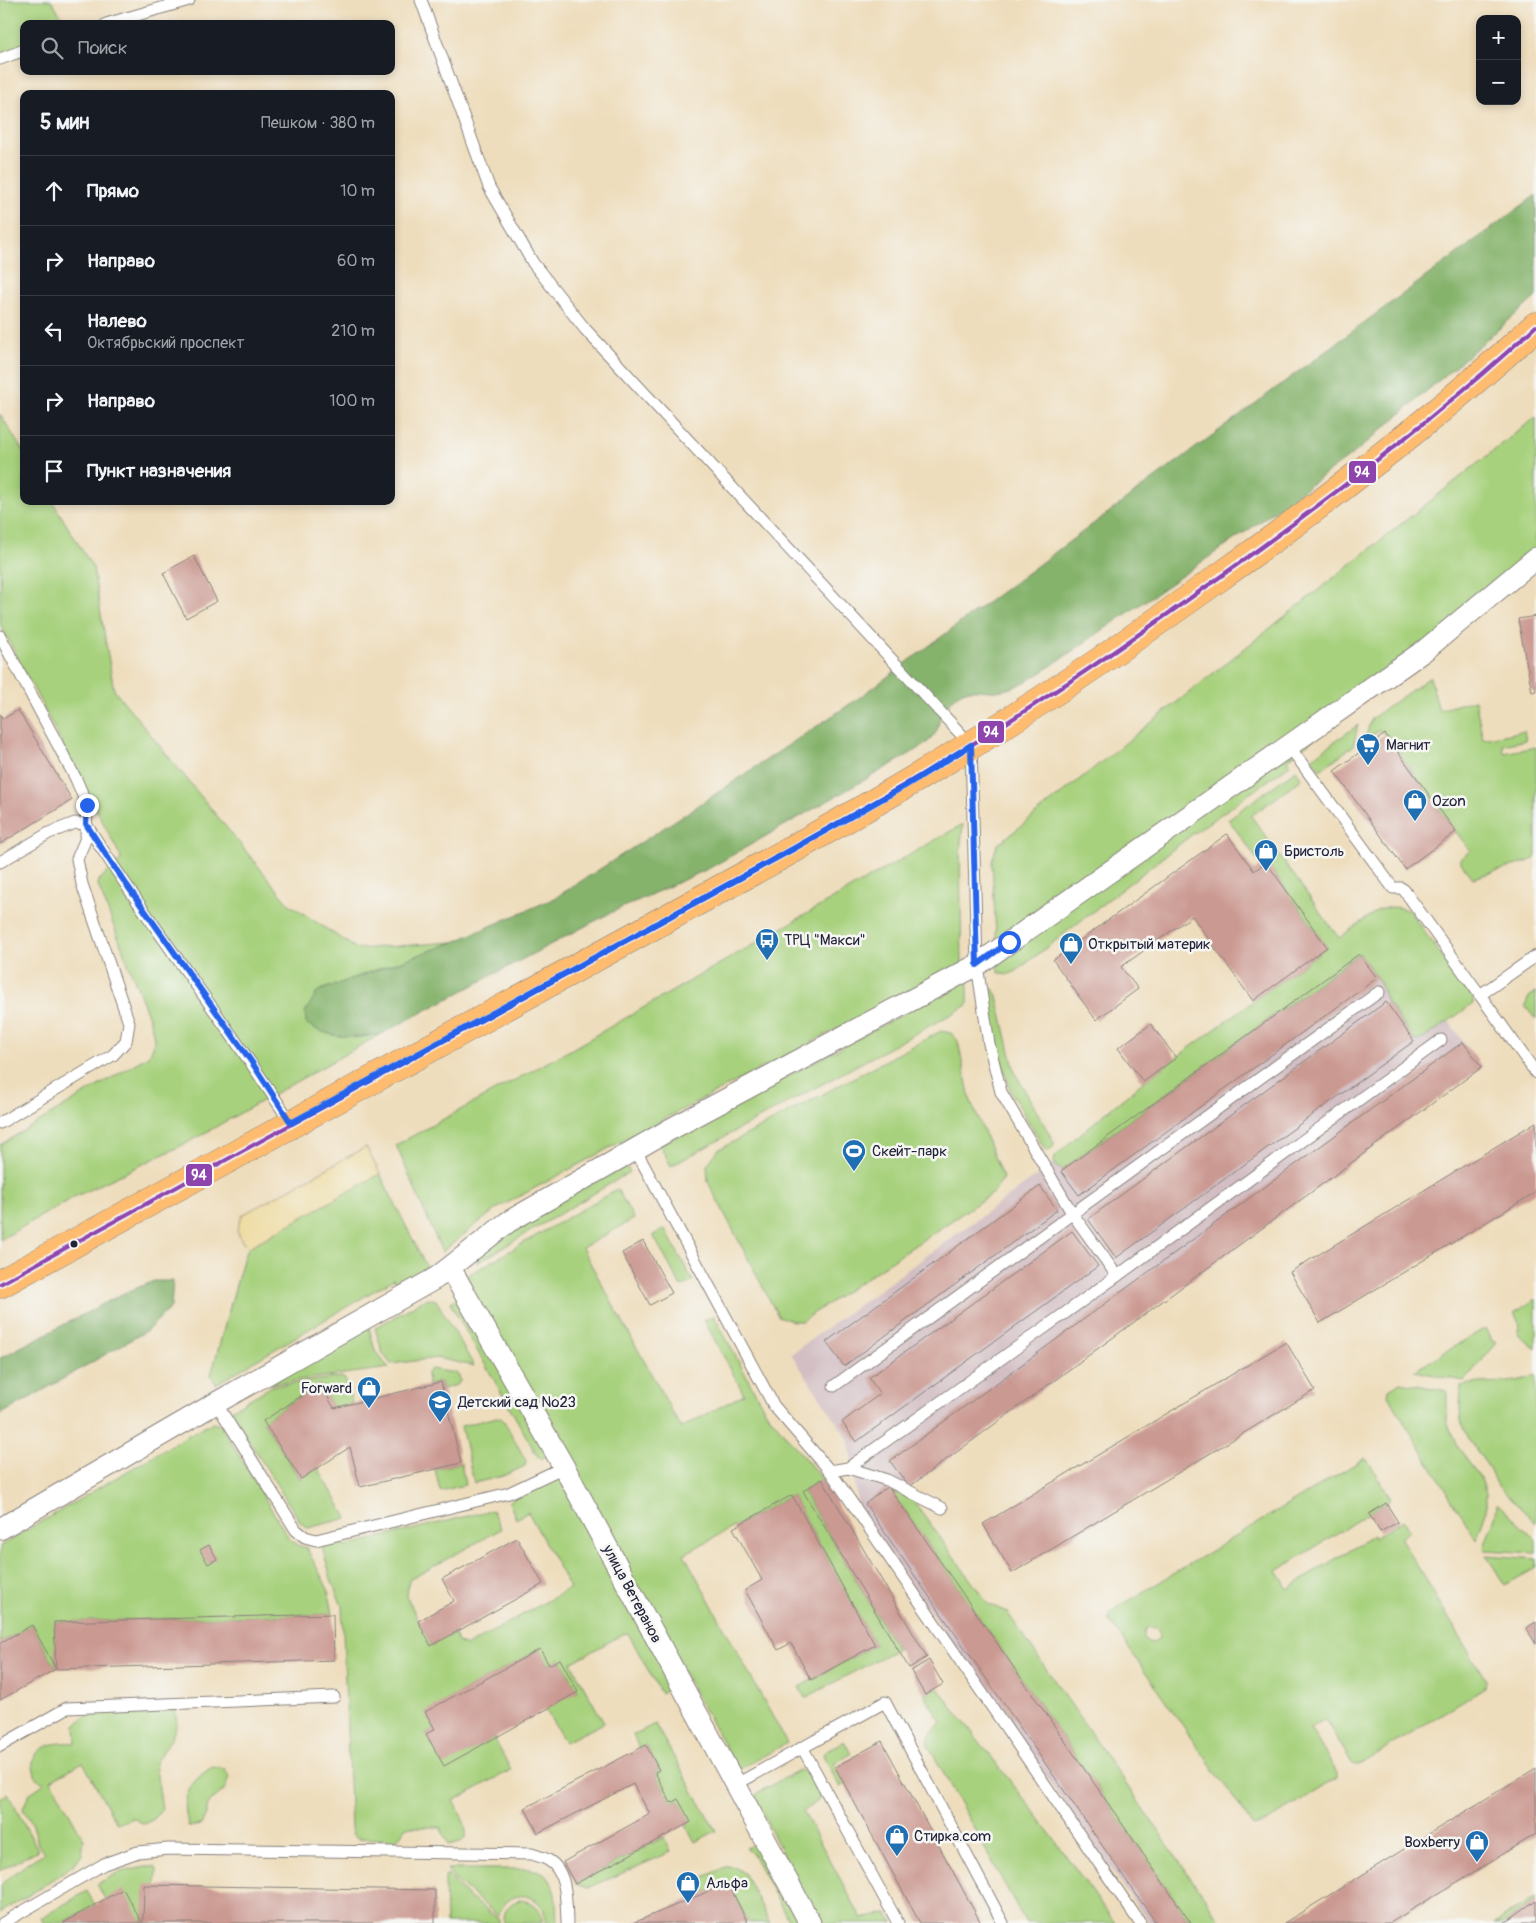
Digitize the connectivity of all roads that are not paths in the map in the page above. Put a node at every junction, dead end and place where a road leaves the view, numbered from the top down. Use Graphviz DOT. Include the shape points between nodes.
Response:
graph roads {
  1 [pos="189,0"];
  2 [pos="421,0"];
  3 [pos="120,20"];
  4 [pos="20,51"];
  5 [pos="0,58"];
  6 [pos="1536,326"];
  7 [pos="1536,558"];
  8 [pos="0,636"];
  9 [pos="971,745"];
  10 [pos="1289,746"];
  11 [pos="86,824"];
  12 [pos="0,862"];
  13 [pos="1536,956"];
  14 [pos="977,965"];
  15 [pos="1379,992"];
  16 [pos="1480,995"];
  17 [pos="1441,1040"];
  18 [pos="1536,1073"];
  19 [pos="291,1123"];
  20 [pos="0,1124"];
  21 [pos="635,1149"];
  22 [pos="1072,1213"];
  23 [pos="450,1268"];
  24 [pos="1117,1276"];
  25 [pos="0,1284"];
  26 [pos="834,1386"];
  27 [pos="216,1403"];
  28 [pos="564,1467"];
  29 [pos="848,1468"];
  30 [pos="830,1471"];
  31 [pos="942,1508"];
  32 [pos="0,1529"];
  33 [pos="334,1697"];
  34 [pos="0,1746"];
  35 [pos="802,1747"];
  36 [pos="735,1785"];
  37 [pos="3,1923"];
  38 [pos="567,1923"];
  39 [pos="810,1923"];
  40 [pos="898,1923"];
  41 [pos="1003,1923"];
  42 [pos="1140,1923"];
  1 -- 3 [label="lane"];
  2 -- 9 [label="lane" via="489,187 533,263 585,330"];
  4 -- 5 [label="lane"];
  6 -- 9 [label="main road" via="1373,464 1275,538 1133,638"];
  7 -- 10 [label="street" via="1425,650"];
  8 -- 11 [label="lane" via="76,779 87,805"];
  9 -- 14 [label="lane"];
  9 -- 19 [label="main road" via="793,849"];
  10 -- 14 [label="street"];
  10 -- 16 [label="lane" via="1393,888 1404,890"];
  11 -- 12 [label="lane" via="75,823 49,833"];
  11 -- 19 [label="lane"];
  11 -- 20 [label="lane" via="79,868 129,1023 126,1041 113,1056"];
  13 -- 16 [label="lane"];
  14 -- 21 [label="street"];
  14 -- 22 [label="lane" via="989,1044 1001,1092"];
  15 -- 22 [label="lane"];
  16 -- 18 [label="lane"];
  17 -- 24 [label="lane"];
  19 -- 25 [label="main road"];
  21 -- 23 [label="street" via="508,1222"];
  21 -- 30 [label="lane" via="774,1406"];
  22 -- 24 [label="lane"];
  22 -- 26 [label="lane"];
  23 -- 27 [label="street"];
  23 -- 28 [label="street, улица Ветеранов"];
  24 -- 29 [label="lane"];
  27 -- 28 [label="lane" via="296,1530 316,1540 508,1493"];
  27 -- 32 [label="street"];
  28 -- 36 [label="street, улица Ветеранов"];
  29 -- 30 [label="lane"];
  29 -- 31 [label="lane" via="887,1480"];
  30 -- 42 [label="lane"];
  33 -- 34 [label="lane" via="68,1708"];
  35 -- 36 [label="lane"];
  35 -- 40 [label="lane"];
  35 -- 41 [label="lane" via="884,1702"];
  36 -- 39 [label="street, улица Ветеранов"];
  37 -- 38 [label="lane" via="104,1864 138,1852 168,1849 532,1854 549,1860 560,1873 566,1893"];
}
